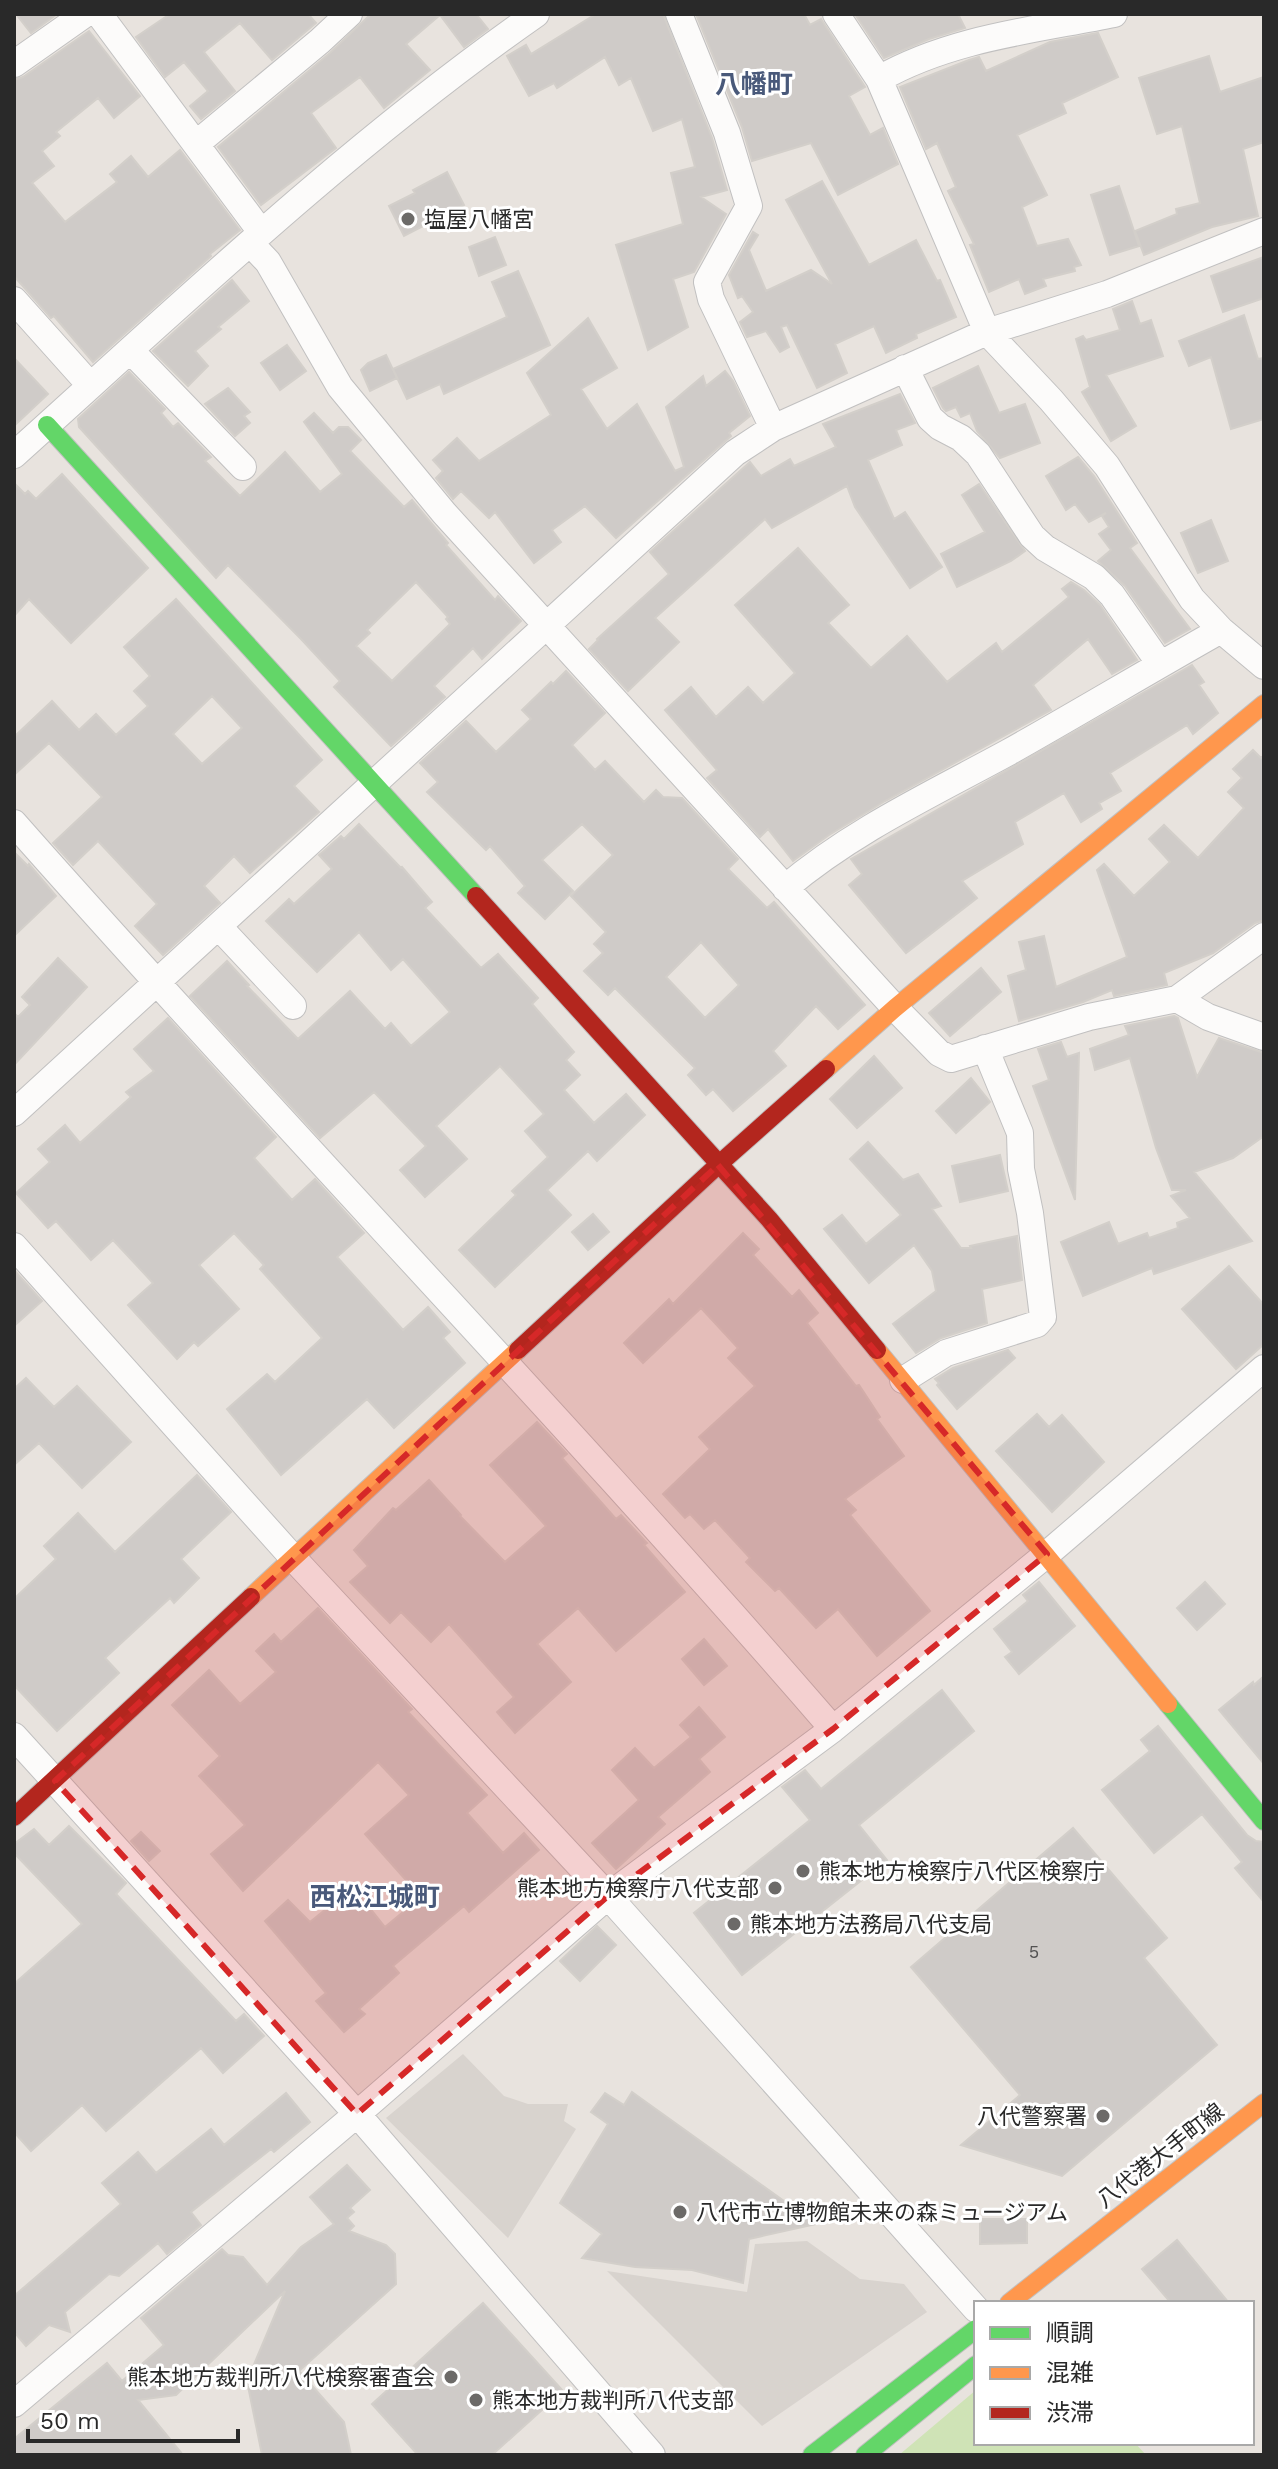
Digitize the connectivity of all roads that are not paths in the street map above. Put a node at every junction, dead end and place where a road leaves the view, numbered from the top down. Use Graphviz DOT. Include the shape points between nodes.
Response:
graph roads {
  1 [pos="85,14"];
  2 [pos="99,14"];
  3 [pos="349,14"];
  4 [pos="536,14"];
  5 [pos="679,14"];
  6 [pos="836,14"];
  7 [pos="1114,14"];
  8 [pos="14,64"];
  9 [pos="879,79"];
  10 [pos="196,144"];
  11 [pos="1264,231"];
  12 [pos="256,237"];
  13 [pos="14,300"];
  14 [pos="987,332"];
  15 [pos="131,351"];
  16 [pos="905,368"];
  17 [pos="90,385"];
  18 [pos="47,425"];
  19 [pos="773,428"];
  20 [pos="14,455"];
  21 [pos="243,467"];
  22 [pos="547,625"];
  23 [pos="1221,630"];
  24 [pos="1160,664"];
  25 [pos="1264,666"];
  26 [pos="1264,704"];
  27 [pos="372,783"];
  28 [pos="14,823"];
  29 [pos="785,888"];
  30 [pos="219,927"];
  31 [pos="1264,936"];
  32 [pos="155,983"];
  33 [pos="1177,999"];
  34 [pos="293,1006"];
  35 [pos="895,1008"];
  36 [pos="1264,1037"];
  37 [pos="985,1048"];
  38 [pos="14,1113"];
  39 [pos="718,1165"];
  40 [pos="14,1246"];
  41 [pos="504,1362"];
  42 [pos="1264,1368"];
  43 [pos="903,1380"];
  44 [pos="1047,1554"];
  45 [pos="294,1559"];
  46 [pos="833,1729"];
  47 [pos="14,1736"];
  48 [pos="55,1781"];
  49 [pos="14,1817"];
  50 [pos="1264,1821"];
  51 [pos="608,1896"];
  52 [pos="1264,2103"];
  53 [pos="357,2114"];
  54 [pos="1012,2301"];
  55 [pos="974,2307"];
  56 [pos="974,2331"];
  57 [pos="974,2367"];
  58 [pos="14,2404"];
  59 [pos="652,2455"];
  60 [pos="812,2455"];
  61 [pos="865,2455"];
  1 -- 8 [label="street"];
  2 -- 10 [label="street"];
  3 -- 10 [label="street"];
  4 -- 12 [label="street" via="392,122"];
  5 -- 19 [label="street" via="727,133 749,206 707,282"];
  6 -- 9 [label="street"];
  7 -- 9 [label="street" via="946,49"];
  9 -- 14 [label="street"];
  10 -- 12 [label="street"];
  11 -- 14 [label="street" via="1107,294"];
  12 -- 15 [label="street"];
  12 -- 22 [label="street" via="340,387 444,513"];
  13 -- 17 [label="street"];
  14 -- 16 [label="street"];
  14 -- 23 [label="street" via="1107,466 1192,599"];
  15 -- 17 [label="street"];
  15 -- 21 [label="street"];
  16 -- 19 [label="street"];
  16 -- 24 [label="street" via="930,418 978,454 1032,536 1112,595"];
  17 -- 18 [label="street"];
  18 -- 20 [label="street"];
  18 -- 27 [label="street"];
  19 -- 22 [label="street" via="735,453"];
  22 -- 27 [label="street"];
  22 -- 29 [label="street"];
  23 -- 24 [label="street"];
  23 -- 25 [label="street"];
  24 -- 29 [label="street" via="861,833"];
  26 -- 35 [label="street"];
  27 -- 30 [label="street"];
  27 -- 39 [label="street"];
  28 -- 32 [label="street"];
  29 -- 35 [label="street"];
  30 -- 32 [label="street"];
  30 -- 34 [label="street"];
  31 -- 33 [label="street"];
  32 -- 38 [label="street"];
  32 -- 41 [label="street"];
  33 -- 36 [label="street" via="1208,1017"];
  33 -- 37 [label="street" via="1089,1017"];
  35 -- 37 [label="street" via="951,1059"];
  35 -- 39 [label="street"];
  37 -- 43 [label="street" via="1020,1133 1043,1317 1037,1324 946,1353"];
  39 -- 41 [label="street"];
  39 -- 43 [label="street"];
  40 -- 45 [label="street"];
  41 -- 45 [label="street"];
  41 -- 46 [label="street"];
  42 -- 44 [label="street"];
  43 -- 44 [label="street"];
  44 -- 46 [label="street"];
  44 -- 50 [label="street"];
  45 -- 48 [label="street"];
  45 -- 51 [label="street"];
  46 -- 51 [label="street"];
  47 -- 48 [label="street"];
  48 -- 49 [label="street"];
  48 -- 53 [label="street"];
  51 -- 53 [label="street"];
  51 -- 55 [label="street"];
  52 -- 54 [label="street, 八代港大手町線"];
  53 -- 58 [label="street"];
  53 -- 59 [label="street"];
  56 -- 60 [label="street"];
  57 -- 61 [label="street"];
}
